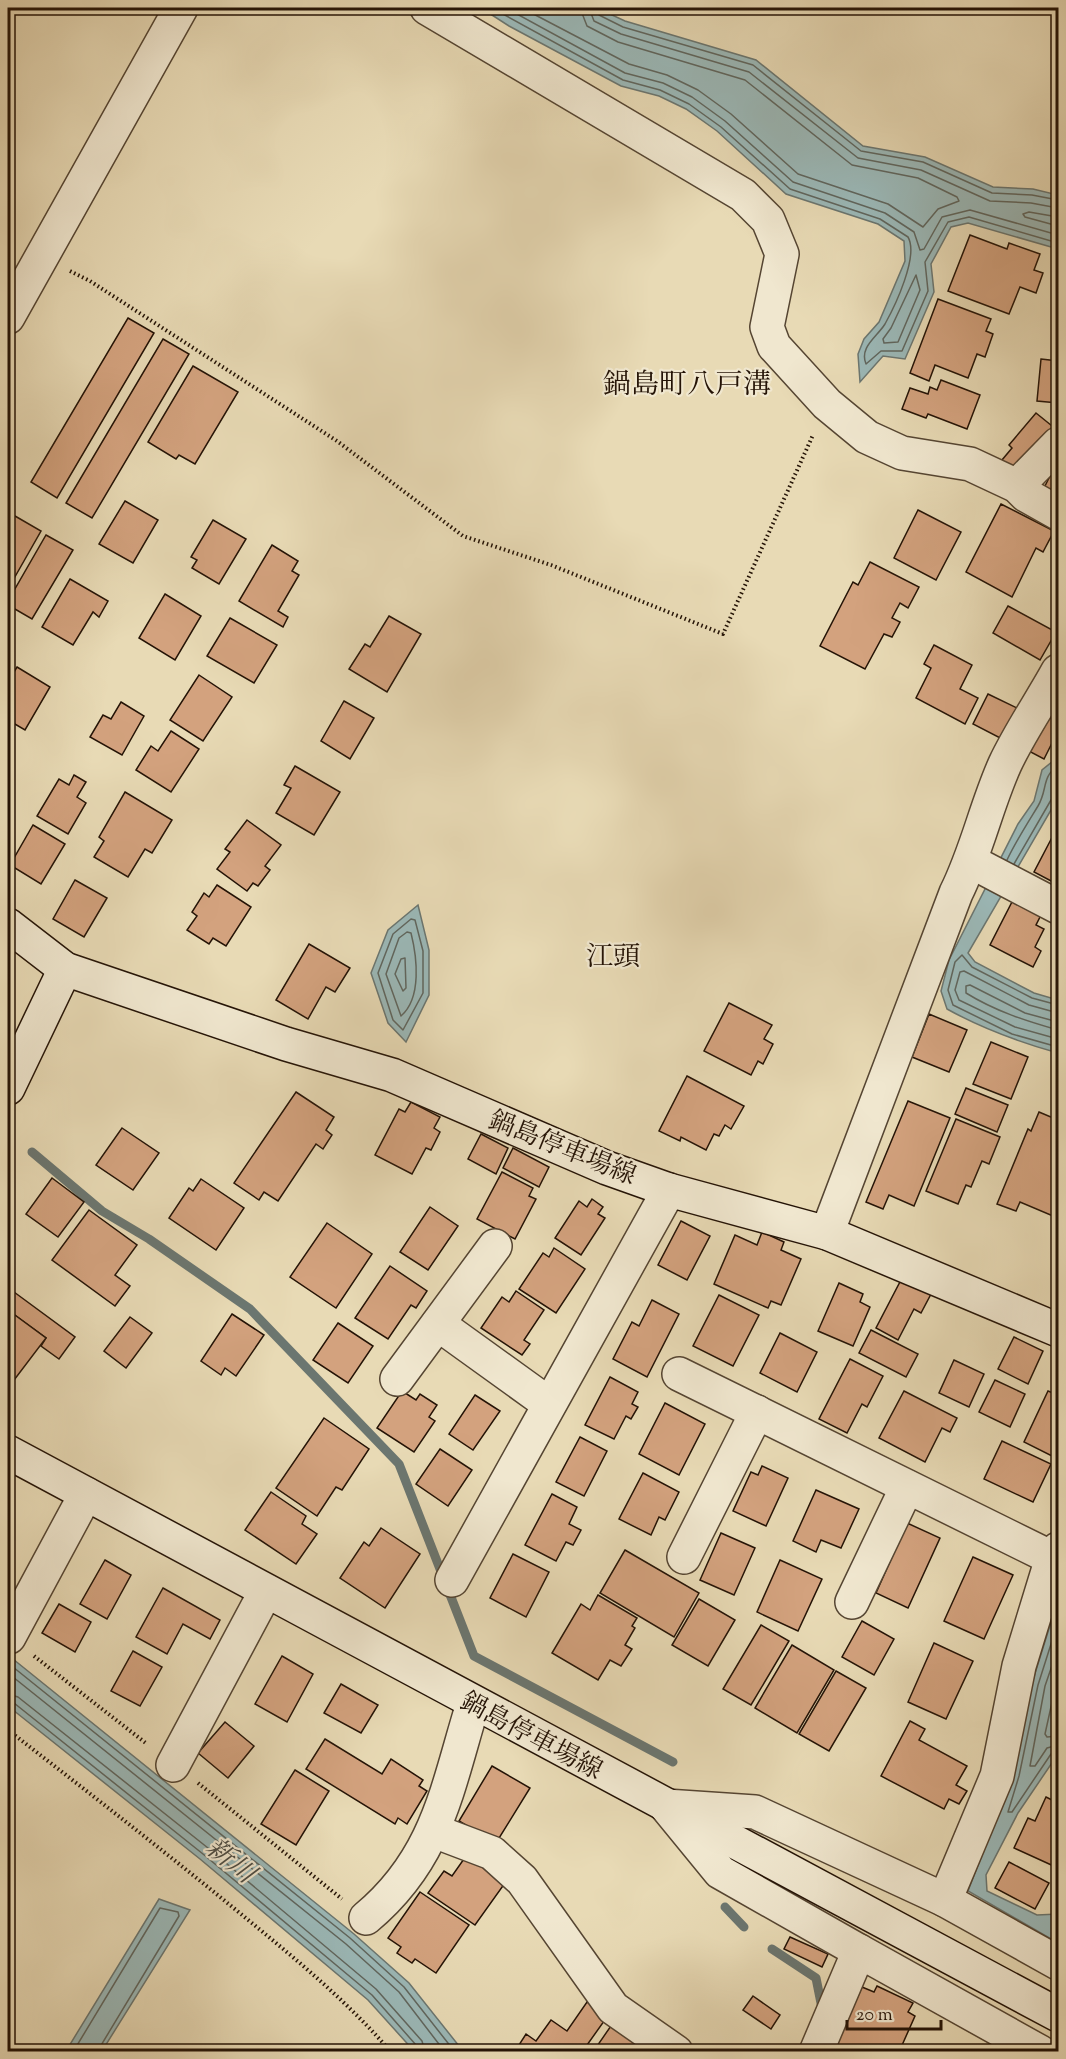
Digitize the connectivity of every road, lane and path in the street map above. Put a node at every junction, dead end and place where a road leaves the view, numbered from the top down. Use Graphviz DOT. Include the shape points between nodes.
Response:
graph roads {
  1 [pos="181,8"];
  2 [pos="428,8"];
  3 [pos="41,257"];
  4 [pos="8,317"];
  5 [pos="827,404"];
  6 [pos="1059,444"];
  7 [pos="1017,486"];
  8 [pos="1059,513"];
  9 [pos="1059,671"];
  10 [pos="978,865"];
  11 [pos="1059,907"];
  12 [pos="8,925"];
  13 [pos="65,969"];
  14 [pos="8,1088"];
  15 [pos="669,1190"];
  16 [pos="827,1233"];
  17 [pos="495,1246"];
  18 [pos="438,1324"];
  19 [pos="1059,1330"];
  20 [pos="679,1374"];
  21 [pos="397,1379"];
  22 [pos="549,1404"];
  23 [pos="757,1412"];
  24 [pos="8,1452"];
  25 [pos="907,1487"];
  26 [pos="86,1494"];
  27 [pos="1055,1554"];
  28 [pos="684,1557"];
  29 [pos="452,1580"];
  30 [pos="266,1591"];
  31 [pos="852,1602"];
  32 [pos="9,1637"];
  33 [pos="473,1704"];
  34 [pos="8,1730"];
  35 [pos="173,1765"];
  36 [pos="666,1806"];
  37 [pos="434,1831"];
  38 [pos="945,1900"];
  39 [pos="366,1918"];
  40 [pos="859,1951"];
  41 [pos="1059,1963"];
  42 [pos="1059,2015"];
  43 [pos="391,2052"];
  44 [pos="676,2052"];
  45 [pos="816,2052"];
  46 [pos="1040,2052"];
  1 -- 3 [label="street"];
  2 -- 5 [label="street" via="743,195 768,220 782,254 766,327 774,346"];
  3 -- 4 [label="street"];
  3 -- 5 [label="path" via="90,281 337,441 463,536 551,565 723,634"];
  5 -- 7 [label="street" via="867,437 902,453 970,464"];
  6 -- 7 [label="street"];
  7 -- 8 [label="street"];
  9 -- 10 [label="street" via="1006,763 976,840"];
  10 -- 11 [label="street"];
  10 -- 16 [label="street" via="956,892"];
  12 -- 13 [label="street, 鍋島停車場線"];
  13 -- 14 [label="street"];
  13 -- 15 [label="street, 鍋島停車場線" via="286,1044 392,1075 607,1168"];
  15 -- 16 [label="street, 鍋島停車場線"];
  15 -- 22 [label="street"];
  16 -- 19 [label="street, 鍋島停車場線"];
  17 -- 18 [label="street"];
  18 -- 21 [label="street"];
  18 -- 22 [label="street"];
  20 -- 23 [label="street"];
  22 -- 29 [label="street"];
  23 -- 25 [label="street"];
  23 -- 28 [label="street"];
  24 -- 26 [label="street, 鍋島停車場線"];
  25 -- 27 [label="street"];
  25 -- 31 [label="street"];
  26 -- 30 [label="street, 鍋島停車場線"];
  26 -- 32 [label="street"];
  27 -- 38 [label="street" via="1019,1666 997,1776"];
  30 -- 33 [label="street, 鍋島停車場線"];
  30 -- 35 [label="street"];
  33 -- 36 [label="street, 鍋島停車場線"];
  33 -- 37 [label="street"];
  34 -- 43 [label="path" via="287,1953 360,2015"];
  36 -- 38 [label="street" via="755,1812"];
  36 -- 40 [label="street" via="720,1872"];
  36 -- 42 [label="street, 鍋島停車場線"];
  37 -- 39 [label="street" via="413,1869 390,1898"];
  37 -- 44 [label="street" via="492,1853 522,1880 614,2008"];
  38 -- 41 [label="street"];
  40 -- 45 [label="street"];
  40 -- 46 [label="street"];
}
